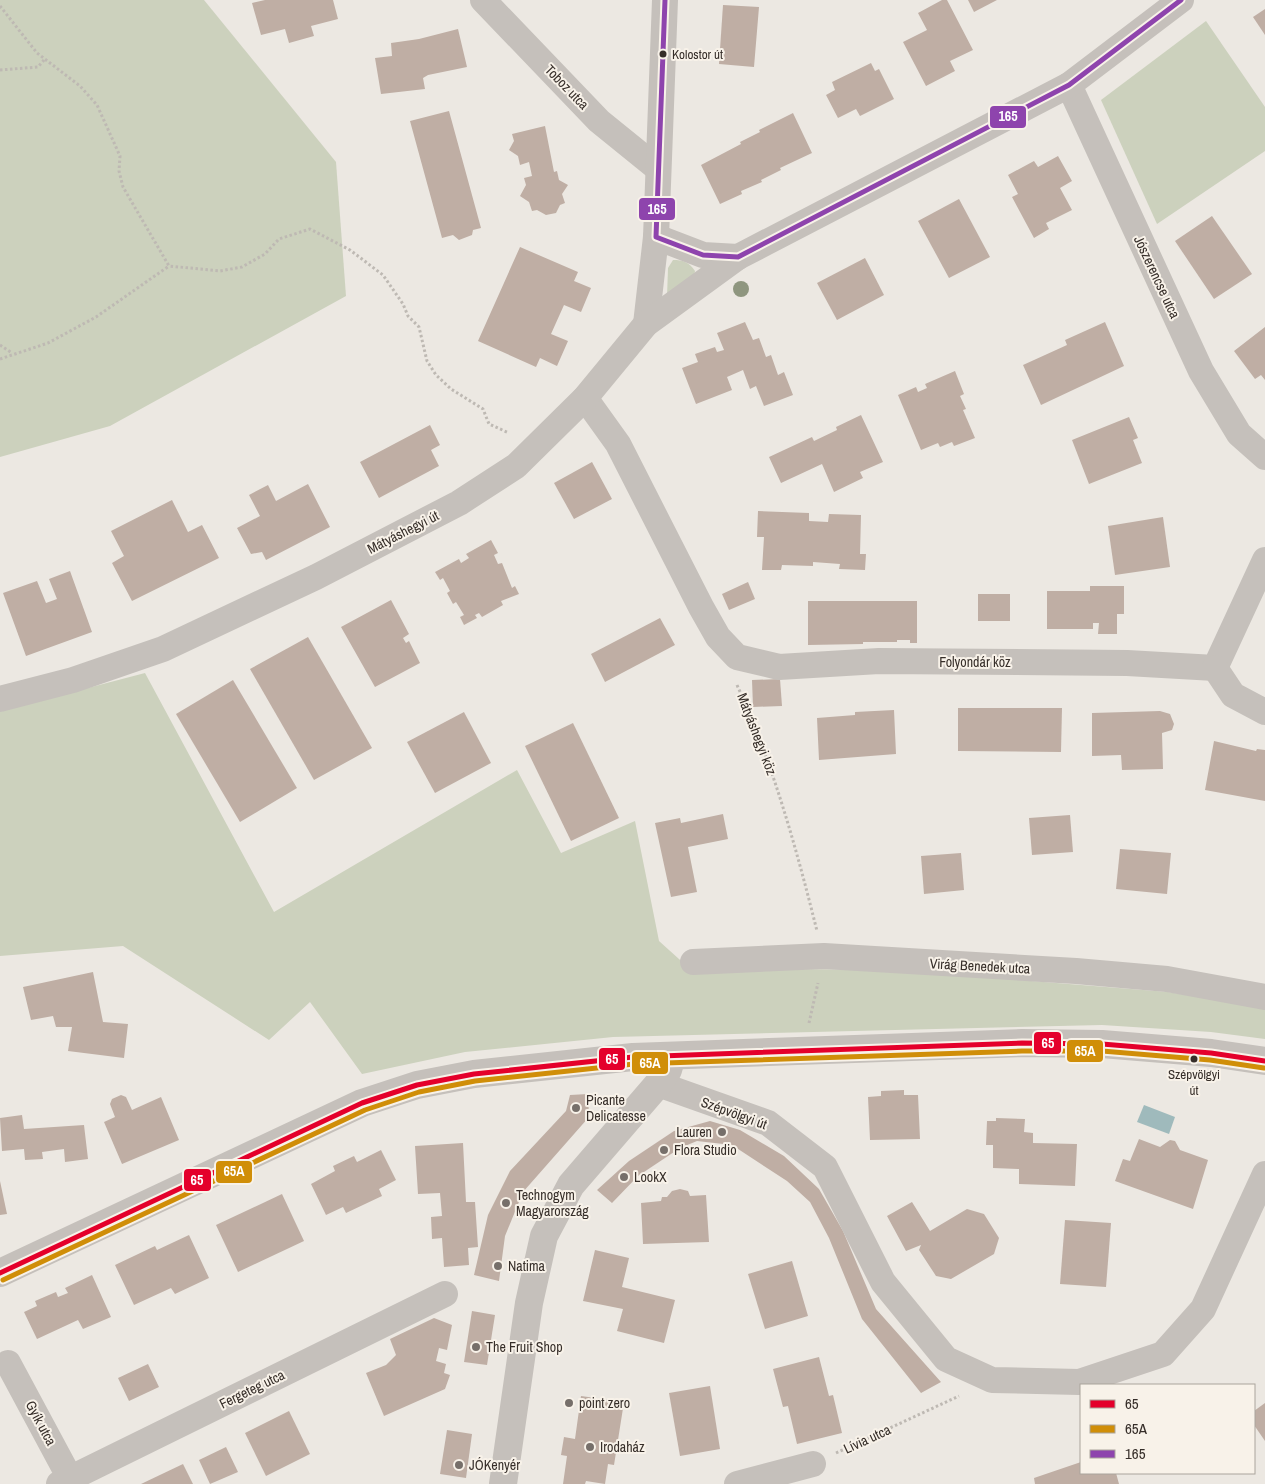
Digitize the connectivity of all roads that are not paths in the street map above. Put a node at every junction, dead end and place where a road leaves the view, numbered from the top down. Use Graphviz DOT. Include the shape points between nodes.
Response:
graph roads {
  1 [pos="483,0"];
  2 [pos="666,0"];
  3 [pos="1181,0"];
  4 [pos="1069,85"];
  5 [pos="657,168"];
  6 [pos="656,237"];
  7 [pos="738,257"];
  8 [pos="646,324"];
  9 [pos="585,398"];
  10 [pos="1265,457"];
  11 [pos="1265,560"];
  12 [pos="1215,668"];
  13 [pos="0,699"];
  14 [pos="1265,712"];
  15 [pos="693,962"];
  16 [pos="1265,997"];
  17 [pos="672,1056"];
  18 [pos="1265,1061"];
  19 [pos="658,1084"];
  20 [pos="1265,1174"];
  21 [pos="0,1273"];
  22 [pos="445,1294"];
  23 [pos="8,1363"];
  24 [pos="813,1464"];
  25 [pos="67,1482"];
  26 [pos="503,1484"];
  27 [pos="737,1484"];
  1 -- 5 [label="street, Toboz utca" via="600,121"];
  2 -- 5 [label="street"];
  3 -- 4 [label="street, Mátyáshegyi út"];
  4 -- 7 [label="street, Mátyáshegyi út"];
  4 -- 10 [label="street, Jószerencse utca" via="1201,372 1239,434"];
  5 -- 6 [label="street"];
  6 -- 7 [label="street" via="703,255"];
  6 -- 8 [label="street"];
  7 -- 8 [label="street, Mátyáshegyi út"];
  8 -- 9 [label="street, Mátyáshegyi út"];
  9 -- 12 [label="street, Folyondár köz" via="618,444 705,615 736,657 779,668 907,662 1127,663"];
  9 -- 13 [label="street, Mátyáshegyi út" via="516,466 415,527 163,649 73,680"];
  11 -- 12 [label="street"];
  12 -- 14 [label="street" via="1233,695"];
  15 -- 16 [label="street, Virág Benedek utca" via="824,956 1167,979"];
  17 -- 18 [label="street" via="1102,1044"];
  17 -- 19 [label="street" via="668,1070"];
  17 -- 21 [label="street" via="633,1057 474,1074 417,1085 362,1102"];
  19 -- 20 [label="street, Szépvölgyi út" via="768,1123 825,1167 883,1282 946,1360 992,1380 1079,1382 1163,1354 1203,1309"];
  19 -- 26 [label="street" via="571,1184 544,1236 529,1303"];
  22 -- 25 [label="street, Fergeteg utca"];
  23 -- 25 [label="street, Gyík utca"];
  24 -- 27 [label="street"];
}
